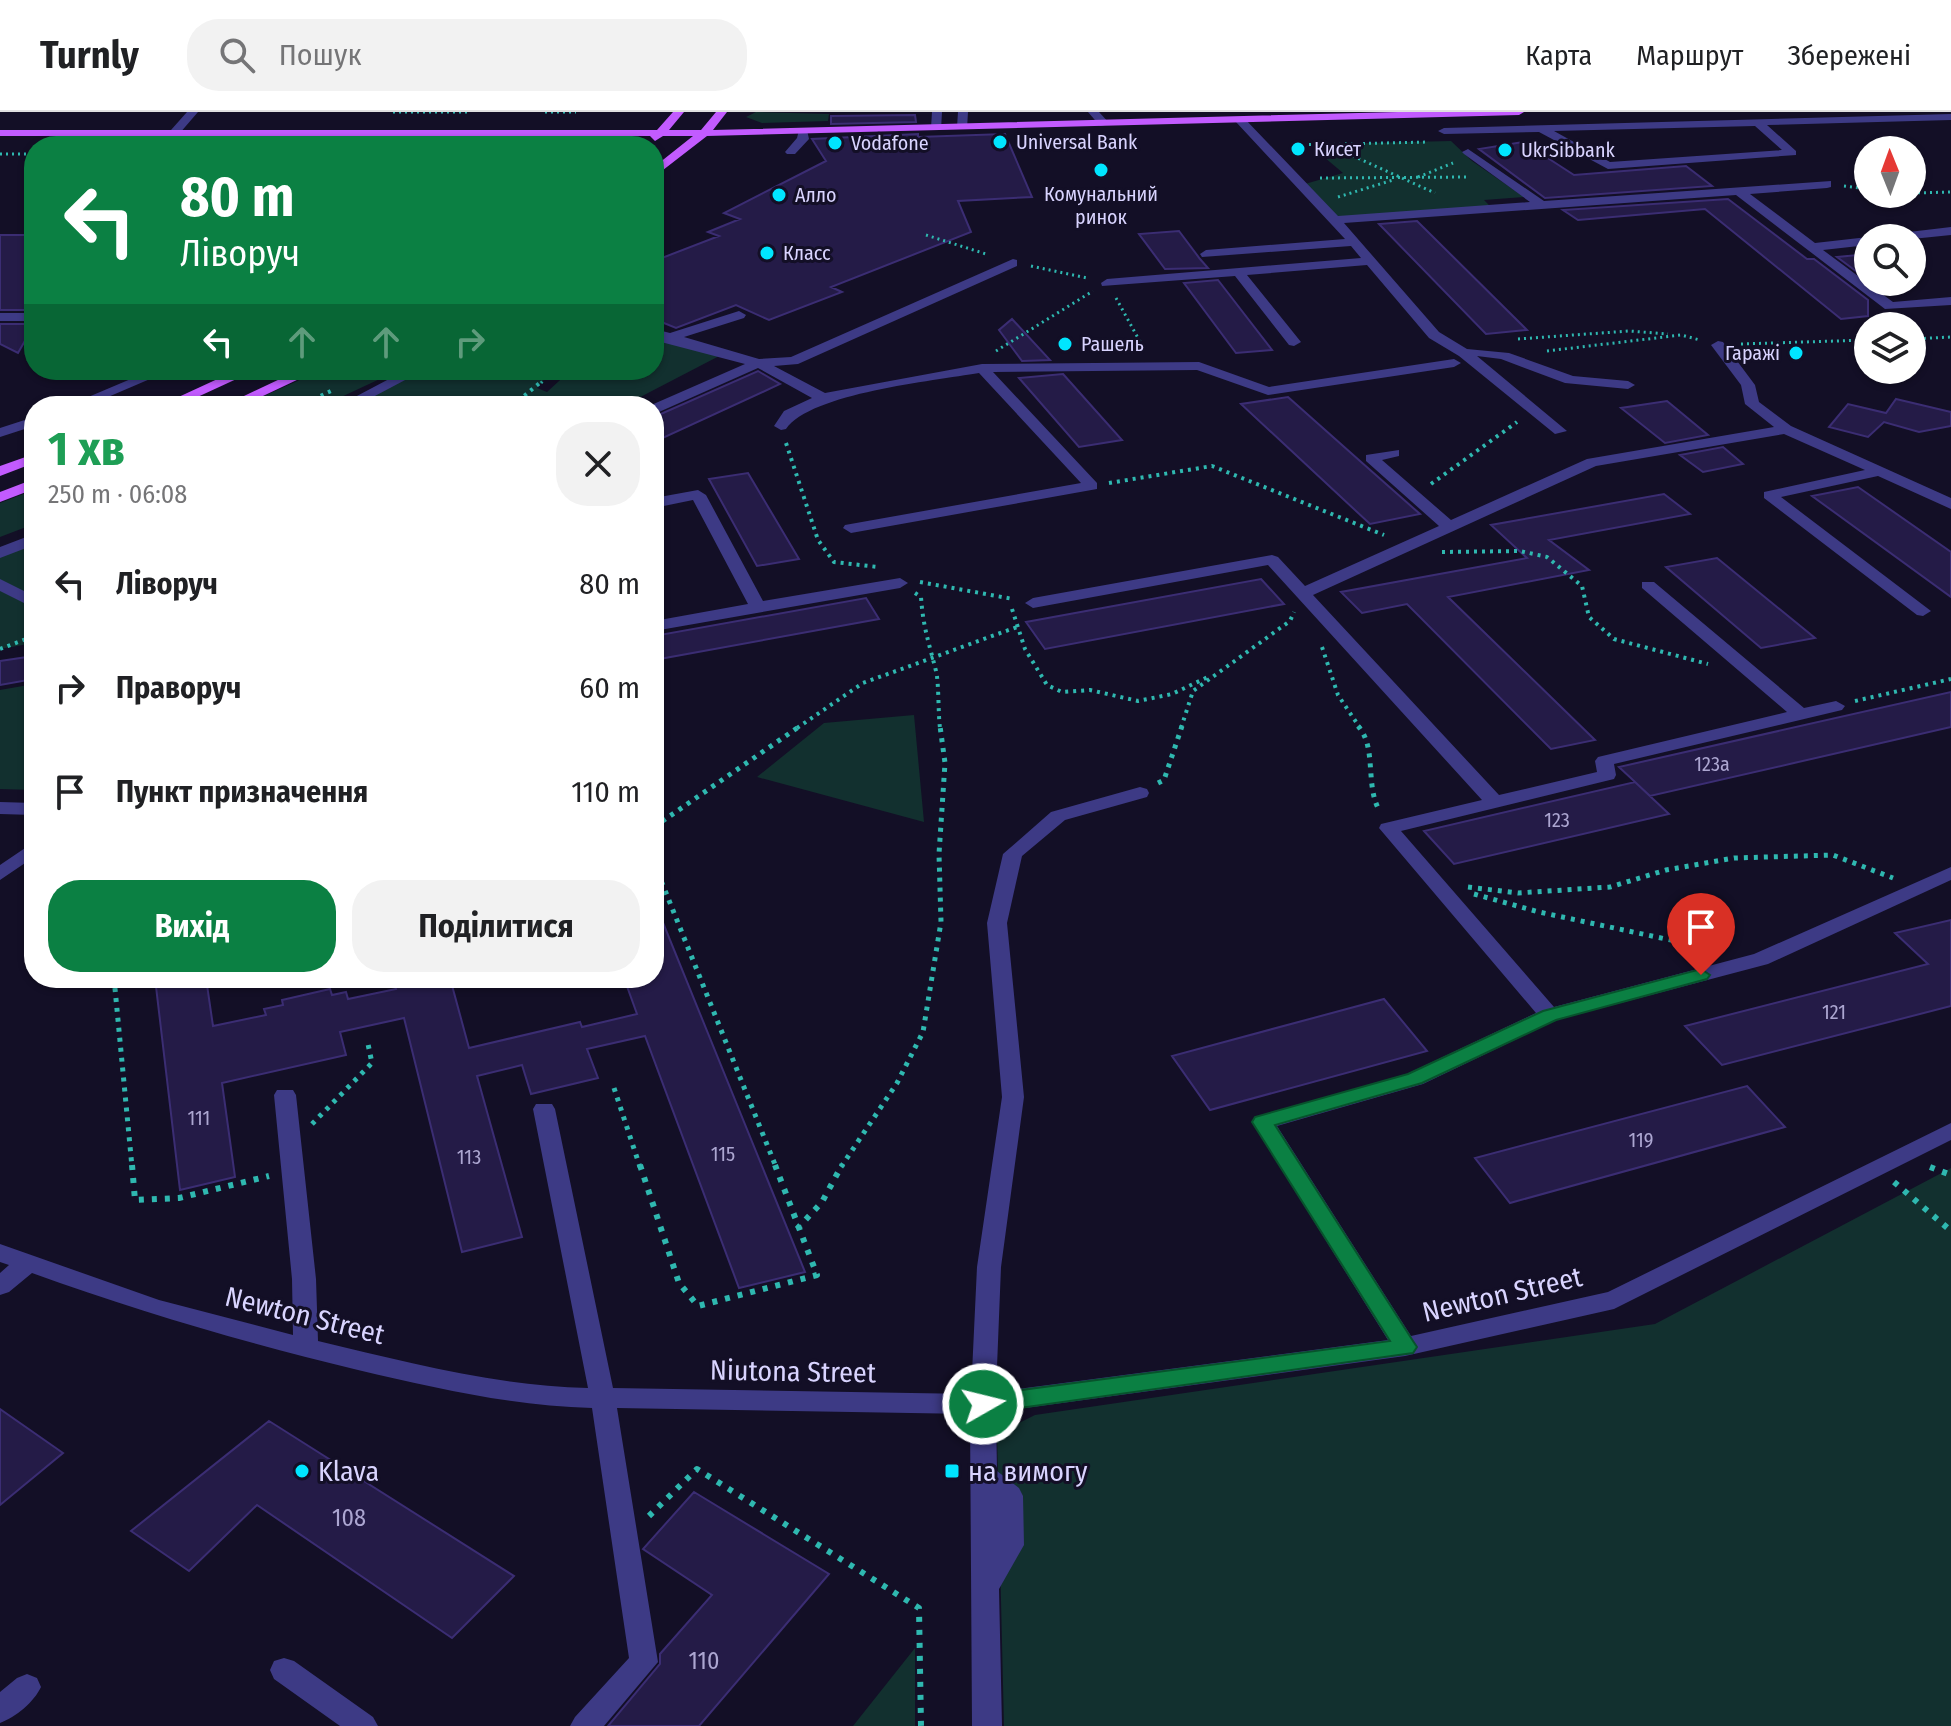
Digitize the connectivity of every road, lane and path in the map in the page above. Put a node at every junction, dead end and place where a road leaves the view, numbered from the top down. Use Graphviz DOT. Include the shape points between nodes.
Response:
graph roads {
  1 [pos="193,112"];
  2 [pos="679,112"];
  3 [pos="722,112"];
  4 [pos="937,112"];
  5 [pos="963,112"];
  6 [pos="1093,112"];
  7 [pos="1117,112"];
  8 [pos="1519,112"];
  9 [pos="1552,112"];
  10 [pos="1951,117"];
  11 [pos="1240,120"];
  12 [pos="1758,123"];
  13 [pos="1108,124"];
  14 [pos="963,127"];
  15 [pos="937,128"];
  16 [pos="1564,128"];
  17 [pos="1542,129"];
  18 [pos="1444,131"];
  19 [pos="175,132"];
  20 [pos="199,132"];
  21 [pos="803,132"];
  22 [pos="659,133"];
  23 [pos="704,133"];
  24 [pos="1,134"];
  25 [pos="196,136"];
  26 [pos="656,136"];
  27 [pos="1435,141"];
  28 [pos="1326,144"];
  29 [pos="1266,146"];
  30 [pos="791,152"];
  31 [pos="1470,153"];
  32 [pos="0,154"];
  33 [pos="24,154"];
  34 [pos="664,165"];
  35 [pos="1499,175"];
  36 [pos="1295,177"];
  37 [pos="1398,179"];
  38 [pos="1409,179"];
  39 [pos="1827,184"];
  40 [pos="1739,191"];
  41 [pos="1951,192"];
  42 [pos="1926,193"];
  43 [pos="1318,203"];
  44 [pos="1541,205"];
  45 [pos="1335,220"];
  46 [pos="1951,231"];
  47 [pos="1926,234"];
  48 [pos="1356,242"];
  49 [pos="1854,242"];
  50 [pos="1812,247"];
  51 [pos="1206,254"];
  52 [pos="1372,261"];
  53 [pos="1013,263"];
  54 [pos="1238,272"];
  55 [pos="1107,283"];
  56 [pos="1951,301"];
  57 [pos="739,315"];
  58 [pos="0,317"];
  59 [pos="24,317"];
  60 [pos="664,335"];
  61 [pos="1681,335"];
  62 [pos="664,337"];
  63 [pos="1951,337"];
  64 [pos="1926,338"];
  65 [pos="1508,339"];
  66 [pos="1854,340"];
  67 [pos="1294,342"];
  68 [pos="1718,345"];
  69 [pos="1508,356"];
  70 [pos="1459,358"];
  71 [pos="758,363"];
  72 [pos="1154,367"];
  73 [pos="982,368"];
  74 [pos="139,380"];
  75 [pos="226,380"];
  76 [pos="288,380"];
  77 [pos="397,380"];
  78 [pos="544,380"];
  79 [pos="1628,385"];
  80 [pos="99,396"];
  81 [pos="189,396"];
  82 [pos="252,396"];
  83 [pos="365,396"];
  84 [pos="526,396"];
  85 [pos="823,398"];
  86 [pos="664,405"];
  87 [pos="1534,410"];
  88 [pos="24,425"];
  89 [pos="781,426"];
  90 [pos="1786,429"];
  91 [pos="1560,431"];
  92 [pos="0,433"];
  93 [pos="1394,453"];
  94 [pos="24,462"];
  95 [pos="0,471"];
  96 [pos="1880,471"];
  97 [pos="1429,486"];
  98 [pos="24,488"];
  99 [pos="0,497"];
  100 [pos="664,501"];
  101 [pos="1951,504"];
  102 [pos="1450,527"];
  103 [pos="851,528"];
  104 [pos="24,543"];
  105 [pos="0,553"];
  106 [pos="900,583"];
  107 [pos="0,584"];
  108 [pos="1648,585"];
  109 [pos="1302,594"];
  110 [pos="24,597"];
  111 [pos="1033,603"];
  112 [pos="758,607"];
  113 [pos="1923,611"];
  114 [pos="1324,619"];
  115 [pos="664,624"];
  116 [pos="1017,627"];
  117 [pos="24,640"];
  118 [pos="0,649"];
  119 [pos="934,658"];
  120 [pos="1210,676"];
  121 [pos="1951,679"];
  122 [pos="1836,706"];
  123 [pos="1800,714"];
  124 [pos="1140,793"];
  125 [pos="1495,802"];
  126 [pos="0,808"];
  127 [pos="24,809"];
  128 [pos="664,820"];
  129 [pos="1388,828"];
  130 [pos="24,856"];
  131 [pos="1951,873"];
  132 [pos="0,874"];
  133 [pos="1434,883"];
  134 [pos="1925,884"];
  135 [pos="664,887"];
  136 [pos="1717,949"];
  137 [pos="115,988"];
  138 [pos="1549,1015"];
  139 [pos="368,1044"];
  140 [pos="614,1088"];
  141 [pos="285,1095"];
  142 [pos="544,1109"];
  143 [pos="1951,1131"];
  144 [pos="290,1146"];
  145 [pos="1878,1169"];
  146 [pos="797,1229"];
  147 [pos="1951,1231"];
  148 [pos="0,1253"];
  149 [pos="27,1264"];
  150 [pos="0,1286"];
  151 [pos="1405,1347"];
  152 [pos="306,1348"];
  153 [pos="603,1399"];
  154 [pos="983,1404"];
  155 [pos="623,1542"];
  156 [pos="284,1670"];
  157 [pos="27,1687"];
  158 [pos="0,1710"];
  159 [pos="363,1726"];
  160 [pos="585,1726"];
  161 [pos="921,1726"];
  162 [pos="987,1726"];
  1 -- 19 [label="street"];
  2 -- 22 [label="main road"];
  3 -- 23 [label="main road"];
  4 -- 15 [label="street"];
  5 -- 14 [label="street"];
  6 -- 13 [label="street"];
  7 -- 13 [label="street"];
  8 -- 11 [label="main road"];
  9 -- 16 [label="street"];
  10 -- 12 [label="street"];
  11 -- 13 [label="main road"];
  11 -- 29 [label="street"];
  12 -- 16 [label="street"];
  12 -- 17 [label="street" via="1792,153 1608,166"];
  13 -- 14 [label="main road"];
  14 -- 15 [label="main road"];
  15 -- 21 [label="main road"];
  16 -- 17 [label="street"];
  17 -- 18 [label="street"];
  19 -- 20 [label="main road"];
  19 -- 24 [label="main road"];
  20 -- 22 [label="main road"];
  20 -- 25 [label="street"];
  21 -- 23 [label="main road"];
  21 -- 30 [label="street"];
  22 -- 23 [label="main road"];
  22 -- 26 [label="main road"];
  23 -- 34 [label="main road"];
  27 -- 28 [label="path"];
  28 -- 29 [label="path"];
  28 -- 38 [label="path"];
  29 -- 36 [label="street"];
  31 -- 35 [label="street"];
  31 -- 38 [label="path"];
  32 -- 33 [label="path"];
  35 -- 38 [label="path"];
  35 -- 44 [label="street"];
  36 -- 37 [label="path"];
  36 -- 43 [label="street"];
  37 -- 38 [label="path"];
  37 -- 43 [label="path"];
  39 -- 40 [label="street"];
  40 -- 44 [label="street"];
  40 -- 50 [label="street"];
  41 -- 42 [label="path"];
  43 -- 45 [label="street"];
  44 -- 45 [label="street"];
  45 -- 48 [label="street"];
  46 -- 47 [label="street"];
  48 -- 51 [label="street"];
  48 -- 52 [label="street"];
  49 -- 50 [label="street"];
  50 -- 56 [label="street" via="1890,306"];
  52 -- 54 [label="street"];
  52 -- 70 [label="street"];
  53 -- 71 [label="street" via="793,361"];
  54 -- 55 [label="street"];
  54 -- 67 [label="street"];
  55 -- 72 [label="path"];
  55 -- 73 [label="path" via="1001,345"];
  57 -- 60 [label="street"];
  58 -- 59 [label="street"];
  61 -- 65 [label="path" via="1629,331"];
  61 -- 68 [label="path"];
  61 -- 69 [label="path"];
  62 -- 71 [label="street"];
  63 -- 64 [label="path"];
  66 -- 68 [label="path"];
  68 -- 90 [label="street" via="1748,385 1752,404"];
  69 -- 70 [label="street" via="1483,351"];
  69 -- 79 [label="street" via="1570,380"];
  70 -- 72 [label="street" via="1268,391 1199,366"];
  70 -- 87 [label="street"];
  71 -- 85 [label="street"];
  71 -- 86 [label="street"];
  72 -- 73 [label="street"];
  73 -- 85 [label="street"];
  73 -- 103 [label="street" via="1092,486"];
  74 -- 80 [label="street"];
  75 -- 81 [label="main road"];
  76 -- 82 [label="main road"];
  77 -- 83 [label="street"];
  78 -- 84 [label="path"];
  85 -- 89 [label="street" via="789,414"];
  87 -- 91 [label="street"];
  87 -- 97 [label="path"];
  88 -- 92 [label="street"];
  89 -- 106 [label="path" via="818,540 834,562 874,564"];
  90 -- 96 [label="street"];
  90 -- 102 [label="street" via="1592,462"];
  93 -- 102 [label="street" via="1371,458"];
  94 -- 95 [label="main road"];
  96 -- 101 [label="street"];
  96 -- 113 [label="street" via="1769,495"];
  98 -- 99 [label="main road"];
  100 -- 112 [label="street" via="698,495"];
  102 -- 109 [label="street"];
  104 -- 105 [label="street"];
  106 -- 111 [label="path" via="915,581"];
  106 -- 112 [label="street"];
  106 -- 119 [label="path" via="921,597 924,638"];
  107 -- 110 [label="street"];
  108 -- 123 [label="street"];
  109 -- 111 [label="street" via="1272,560"];
  109 -- 114 [label="street"];
  109 -- 120 [label="path" via="1290,621"];
  111 -- 116 [label="path" via="1010,606"];
  112 -- 115 [label="street"];
  114 -- 125 [label="street"];
  114 -- 129 [label="path" via="1320,637 1330,678 1353,723 1367,736 1371,795"];
  116 -- 119 [label="path"];
  116 -- 120 [label="path" via="1047,685 1062,692 1090,690 1138,701 1172,694"];
  117 -- 118 [label="path"];
  119 -- 128 [label="path" via="863,683"];
  119 -- 146 [label="path" via="945,763 941,922 923,1032 822,1202"];
  120 -- 124 [label="path" via="1193,691 1164,780"];
  121 -- 122 [label="path"];
  122 -- 123 [label="street"];
  123 -- 125 [label="street" via="1604,761 1607,775"];
  124 -- 154 [label="street" via="1058,816 1013,854 997,923 1013,1097 989,1267"];
  125 -- 129 [label="street"];
  126 -- 127 [label="street"];
  129 -- 133 [label="street"];
  130 -- 132 [label="street"];
  131 -- 134 [label="street"];
  133 -- 134 [label="path" via="1549,892 1610,887 1734,858 1833,855 1901,881"];
  133 -- 136 [label="path" via="1539,912"];
  133 -- 138 [label="street"];
  134 -- 138 [label="street" via="1761,959"];
  135 -- 146 [label="path"];
  137 -- 144 [label="path" via="135,1200 179,1198 276,1174"];
  138 -- 151 [label="street" via="1415,1079 1263,1122"];
  139 -- 144 [label="path" via="372,1063"];
  140 -- 146 [label="path" via="679,1283 698,1306 817,1275"];
  141 -- 144 [label="street"];
  142 -- 153 [label="street"];
  143 -- 145 [label="street, Newton Street"];
  144 -- 152 [label="street"];
  145 -- 147 [label="path"];
  145 -- 151 [label="street, Newton Street" via="1614,1300"];
  148 -- 149 [label="street, Newton Street"];
  149 -- 150 [label="street"];
  149 -- 152 [label="street, Newton Street" via="155,1308"];
  151 -- 154 [label="street, Newton Street"];
  152 -- 153 [label="street, Newton Street" via="445,1381"];
  153 -- 154 [label="street, Niutona Street"];
  153 -- 155 [label="street"];
  154 -- 162 [label="street"];
  155 -- 160 [label="street" via="644,1662"];
  155 -- 161 [label="path" via="697,1469 919,1608"];
  156 -- 159 [label="street"];
  157 -- 158 [label="street"];
}
